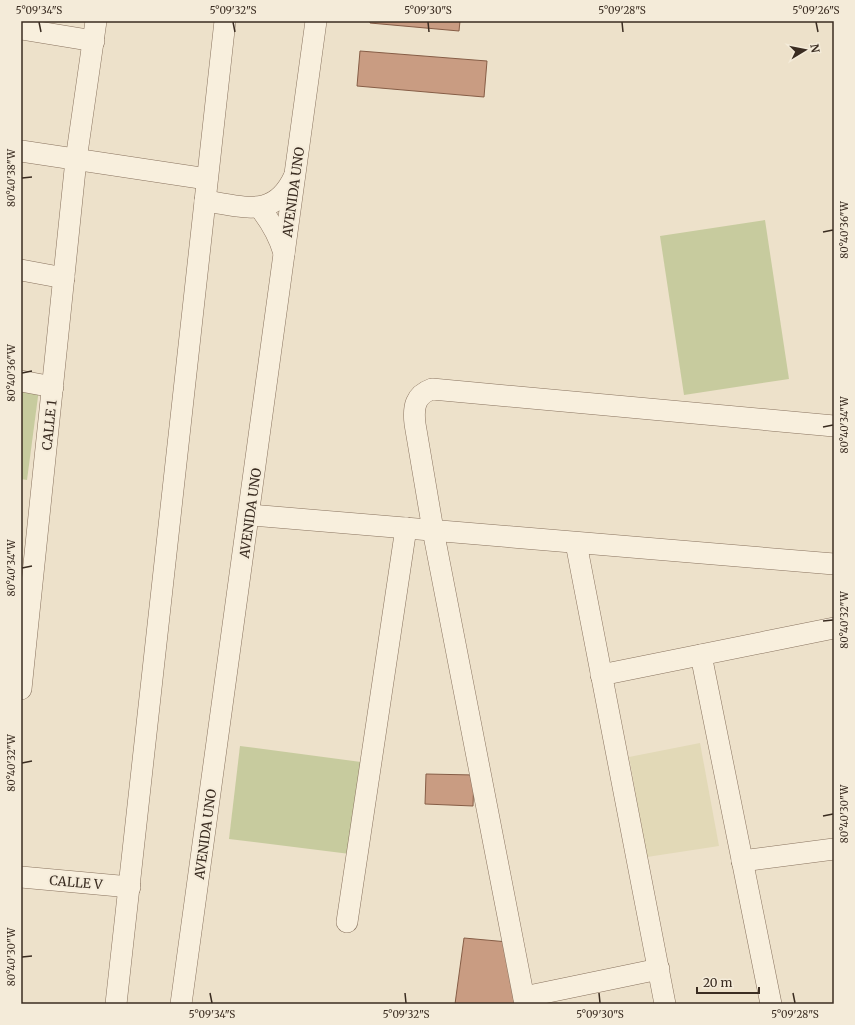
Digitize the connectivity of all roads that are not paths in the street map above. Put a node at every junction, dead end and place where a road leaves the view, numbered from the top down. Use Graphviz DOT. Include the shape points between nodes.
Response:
graph roads {
  1 [pos="225,21"];
  2 [pos="316,21"];
  3 [pos="21,29"];
  4 [pos="95,31"];
  5 [pos="21,151"];
  6 [pos="76,160"];
  7 [pos="296,172"];
  8 [pos="208,179"];
  9 [pos="205,201"];
  10 [pos="260,208"];
  11 [pos="285,256"];
  12 [pos="21,270"];
  13 [pos="64,278"];
  14 [pos="21,381"];
  15 [pos="53,387"];
  16 [pos="834,429"];
  17 [pos="250,515"];
  18 [pos="406,528"];
  19 [pos="433,530"];
  20 [pos="576,544"];
  21 [pos="834,564"];
  22 [pos="834,628"];
  23 [pos="701,655"];
  24 [pos="601,675"];
  25 [pos="21,689"];
  26 [pos="834,849"];
  27 [pos="742,861"];
  28 [pos="21,876"];
  29 [pos="130,887"];
  30 [pos="347,922"];
  31 [pos="658,969"];
  32 [pos="524,1000"];
  33 [pos="116,1004"];
  34 [pos="181,1004"];
  35 [pos="666,1004"];
  36 [pos="771,1004"];
  1 -- 8 [label="street"];
  2 -- 7 [label="street, AVENIDA UNO"];
  3 -- 4 [label="street"];
  4 -- 6 [label="street, CALLE 1"];
  5 -- 6 [label="street"];
  6 -- 8 [label="street"];
  6 -- 13 [label="street, CALLE 1"];
  7 -- 10 [label="street" via="287,191 278,200"];
  7 -- 11 [label="street, AVENIDA UNO"];
  8 -- 9 [label="street"];
  9 -- 10 [label="street"];
  9 -- 29 [label="street"];
  10 -- 11 [label="street" via="274,227"];
  11 -- 17 [label="street, AVENIDA UNO"];
  12 -- 13 [label="street"];
  13 -- 15 [label="street, CALLE 1"];
  14 -- 15 [label="street"];
  15 -- 25 [label="street, CALLE 1"];
  16 -- 19 [label="street" via="432,390 418,398 414,406 414,416"];
  17 -- 18 [label="street"];
  17 -- 34 [label="street, AVENIDA UNO"];
  18 -- 19 [label="street"];
  18 -- 30 [label="street"];
  19 -- 20 [label="street"];
  19 -- 32 [label="street"];
  20 -- 21 [label="street"];
  20 -- 24 [label="street"];
  22 -- 23 [label="street"];
  23 -- 24 [label="street"];
  23 -- 27 [label="street"];
  24 -- 31 [label="street"];
  26 -- 27 [label="street"];
  27 -- 36 [label="street"];
  28 -- 29 [label="street, CALLE V"];
  29 -- 33 [label="street"];
  31 -- 32 [label="street"];
  31 -- 35 [label="street"];
}
